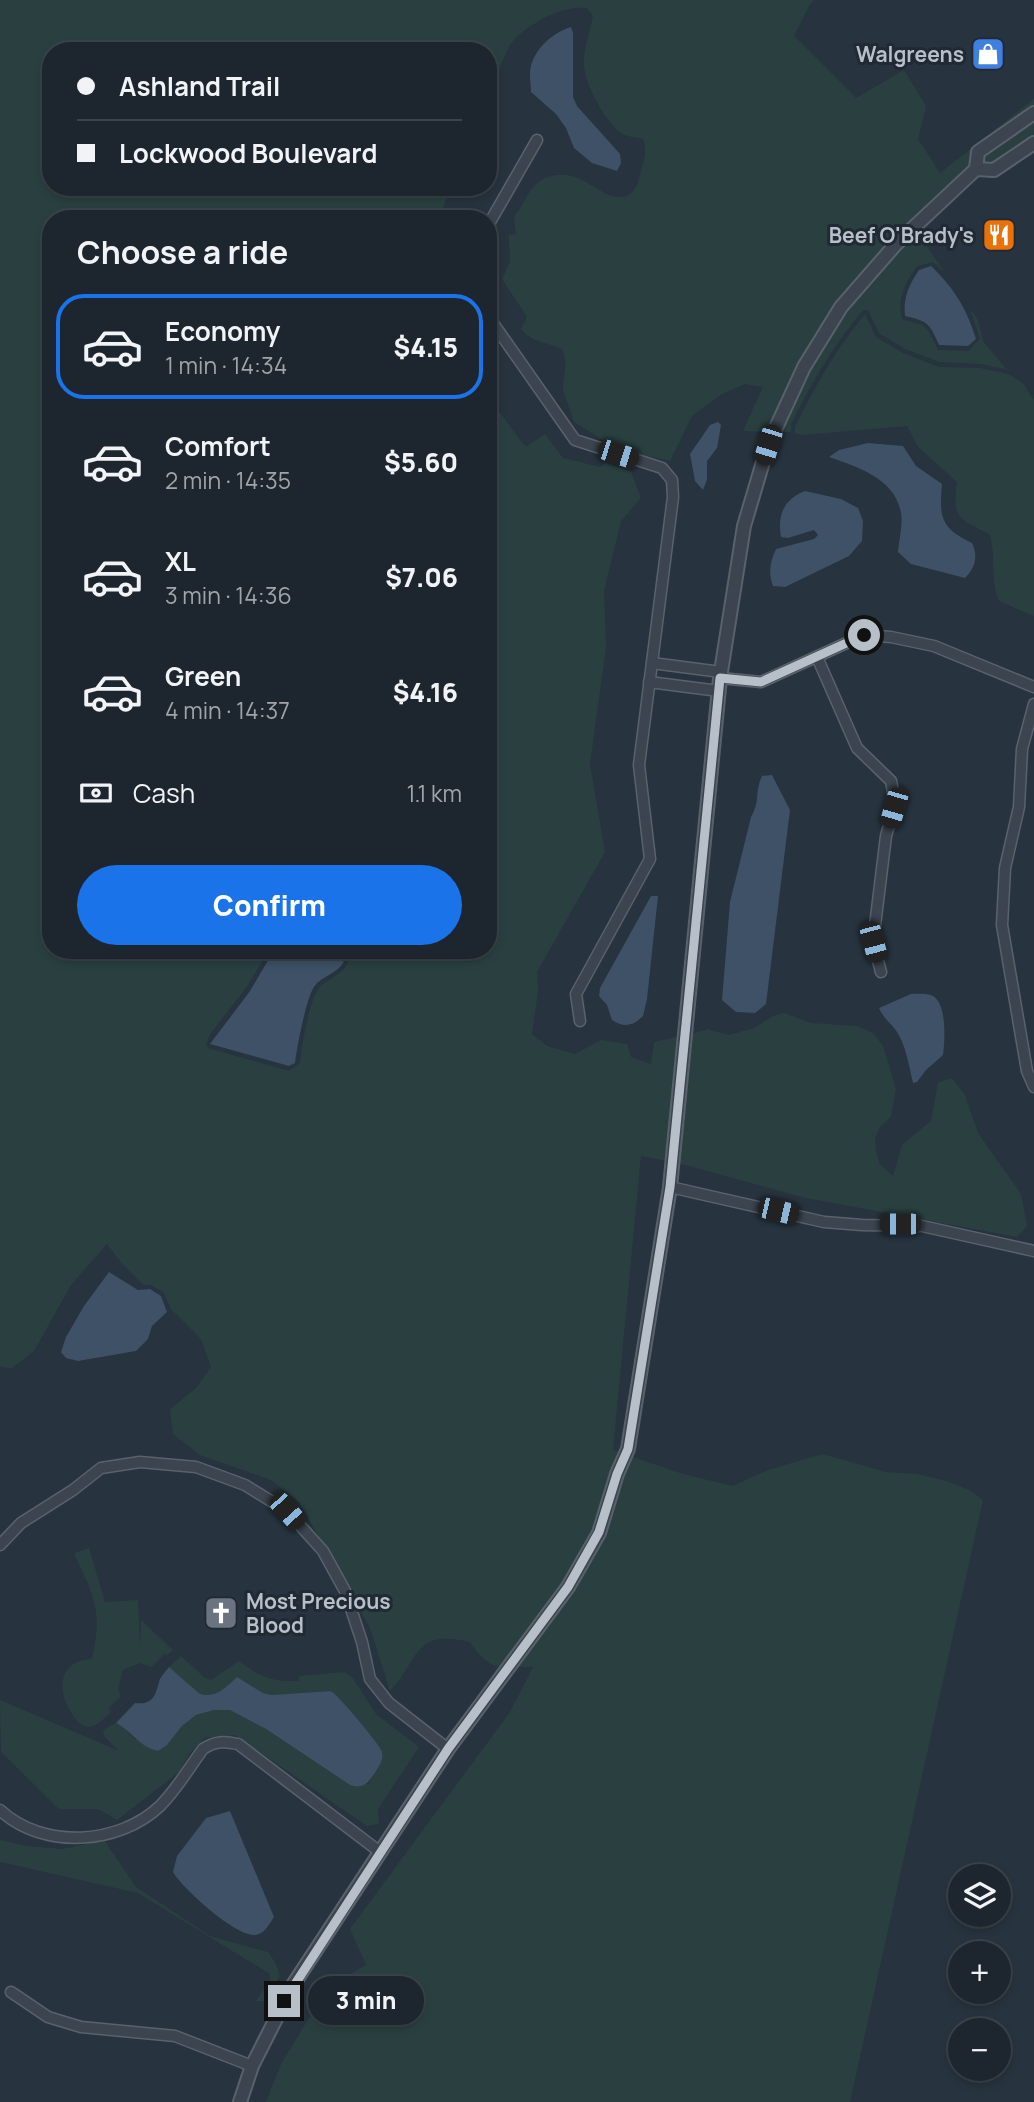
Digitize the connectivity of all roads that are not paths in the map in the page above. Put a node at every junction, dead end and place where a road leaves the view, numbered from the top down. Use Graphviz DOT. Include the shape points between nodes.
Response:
graph roads {
  1 [pos="1034,113"];
  2 [pos="537,140"];
  3 [pos="1034,143"];
  4 [pos="976,169"];
  5 [pos="497,210"];
  6 [pos="497,329"];
  7 [pos="817,657"];
  8 [pos="652,663"];
  9 [pos="721,675"];
  10 [pos="649,682"];
  11 [pos="1034,687"];
  12 [pos="719,691"];
  13 [pos="1034,704"];
  14 [pos="881,972"];
  15 [pos="580,1020"];
  16 [pos="1034,1087"];
  17 [pos="670,1187"];
  18 [pos="1034,1251"];
  19 [pos="0,1545"];
  20 [pos="448,1749"];
  21 [pos="0,1810"];
  22 [pos="380,1852"];
  23 [pos="11,1992"];
  24 [pos="252,2066"];
  25 [pos="240,2102"];
  1 -- 4 [label="street" via="978,152"];
  2 -- 5 [label="street"];
  3 -- 4 [label="street" via="994,170"];
  4 -- 9 [label="street" via="896,244 841,307 804,367 768,445 744,526"];
  6 -- 8 [label="street" via="575,440 662,468 672,480"];
  7 -- 9 [label="street" via="761,682"];
  7 -- 11 [label="street" via="864,635 891,637 934,646"];
  7 -- 14 [label="street" via="857,748 891,781 894,808 886,836 873,942"];
  8 -- 9 [label="street"];
  8 -- 10 [label="street"];
  9 -- 12 [label="street"];
  10 -- 12 [label="street"];
  10 -- 15 [label="street" via="639,765 650,859 576,995"];
  12 -- 17 [label="street"];
  13 -- 16 [label="street" via="1022,749 1019,807 1005,868 1002,925 1027,1071"];
  17 -- 18 [label="street" via="824,1222 922,1226"];
  17 -- 20 [label="street" via="628,1449 599,1532 568,1587"];
  19 -- 20 [label="street" via="22,1523 102,1468 140,1462 196,1467 245,1485 287,1511 323,1551 345,1591 370,1679 389,1703"];
  20 -- 22 [label="street"];
  21 -- 22 [label="street" via="31,1829 63,1838 118,1831 160,1806 203,1749 225,1741 237,1744"];
  22 -- 24 [label="street" via="293,1985"];
  23 -- 24 [label="street" via="48,2017 80,2027 175,2036"];
  24 -- 25 [label="street"];
}
